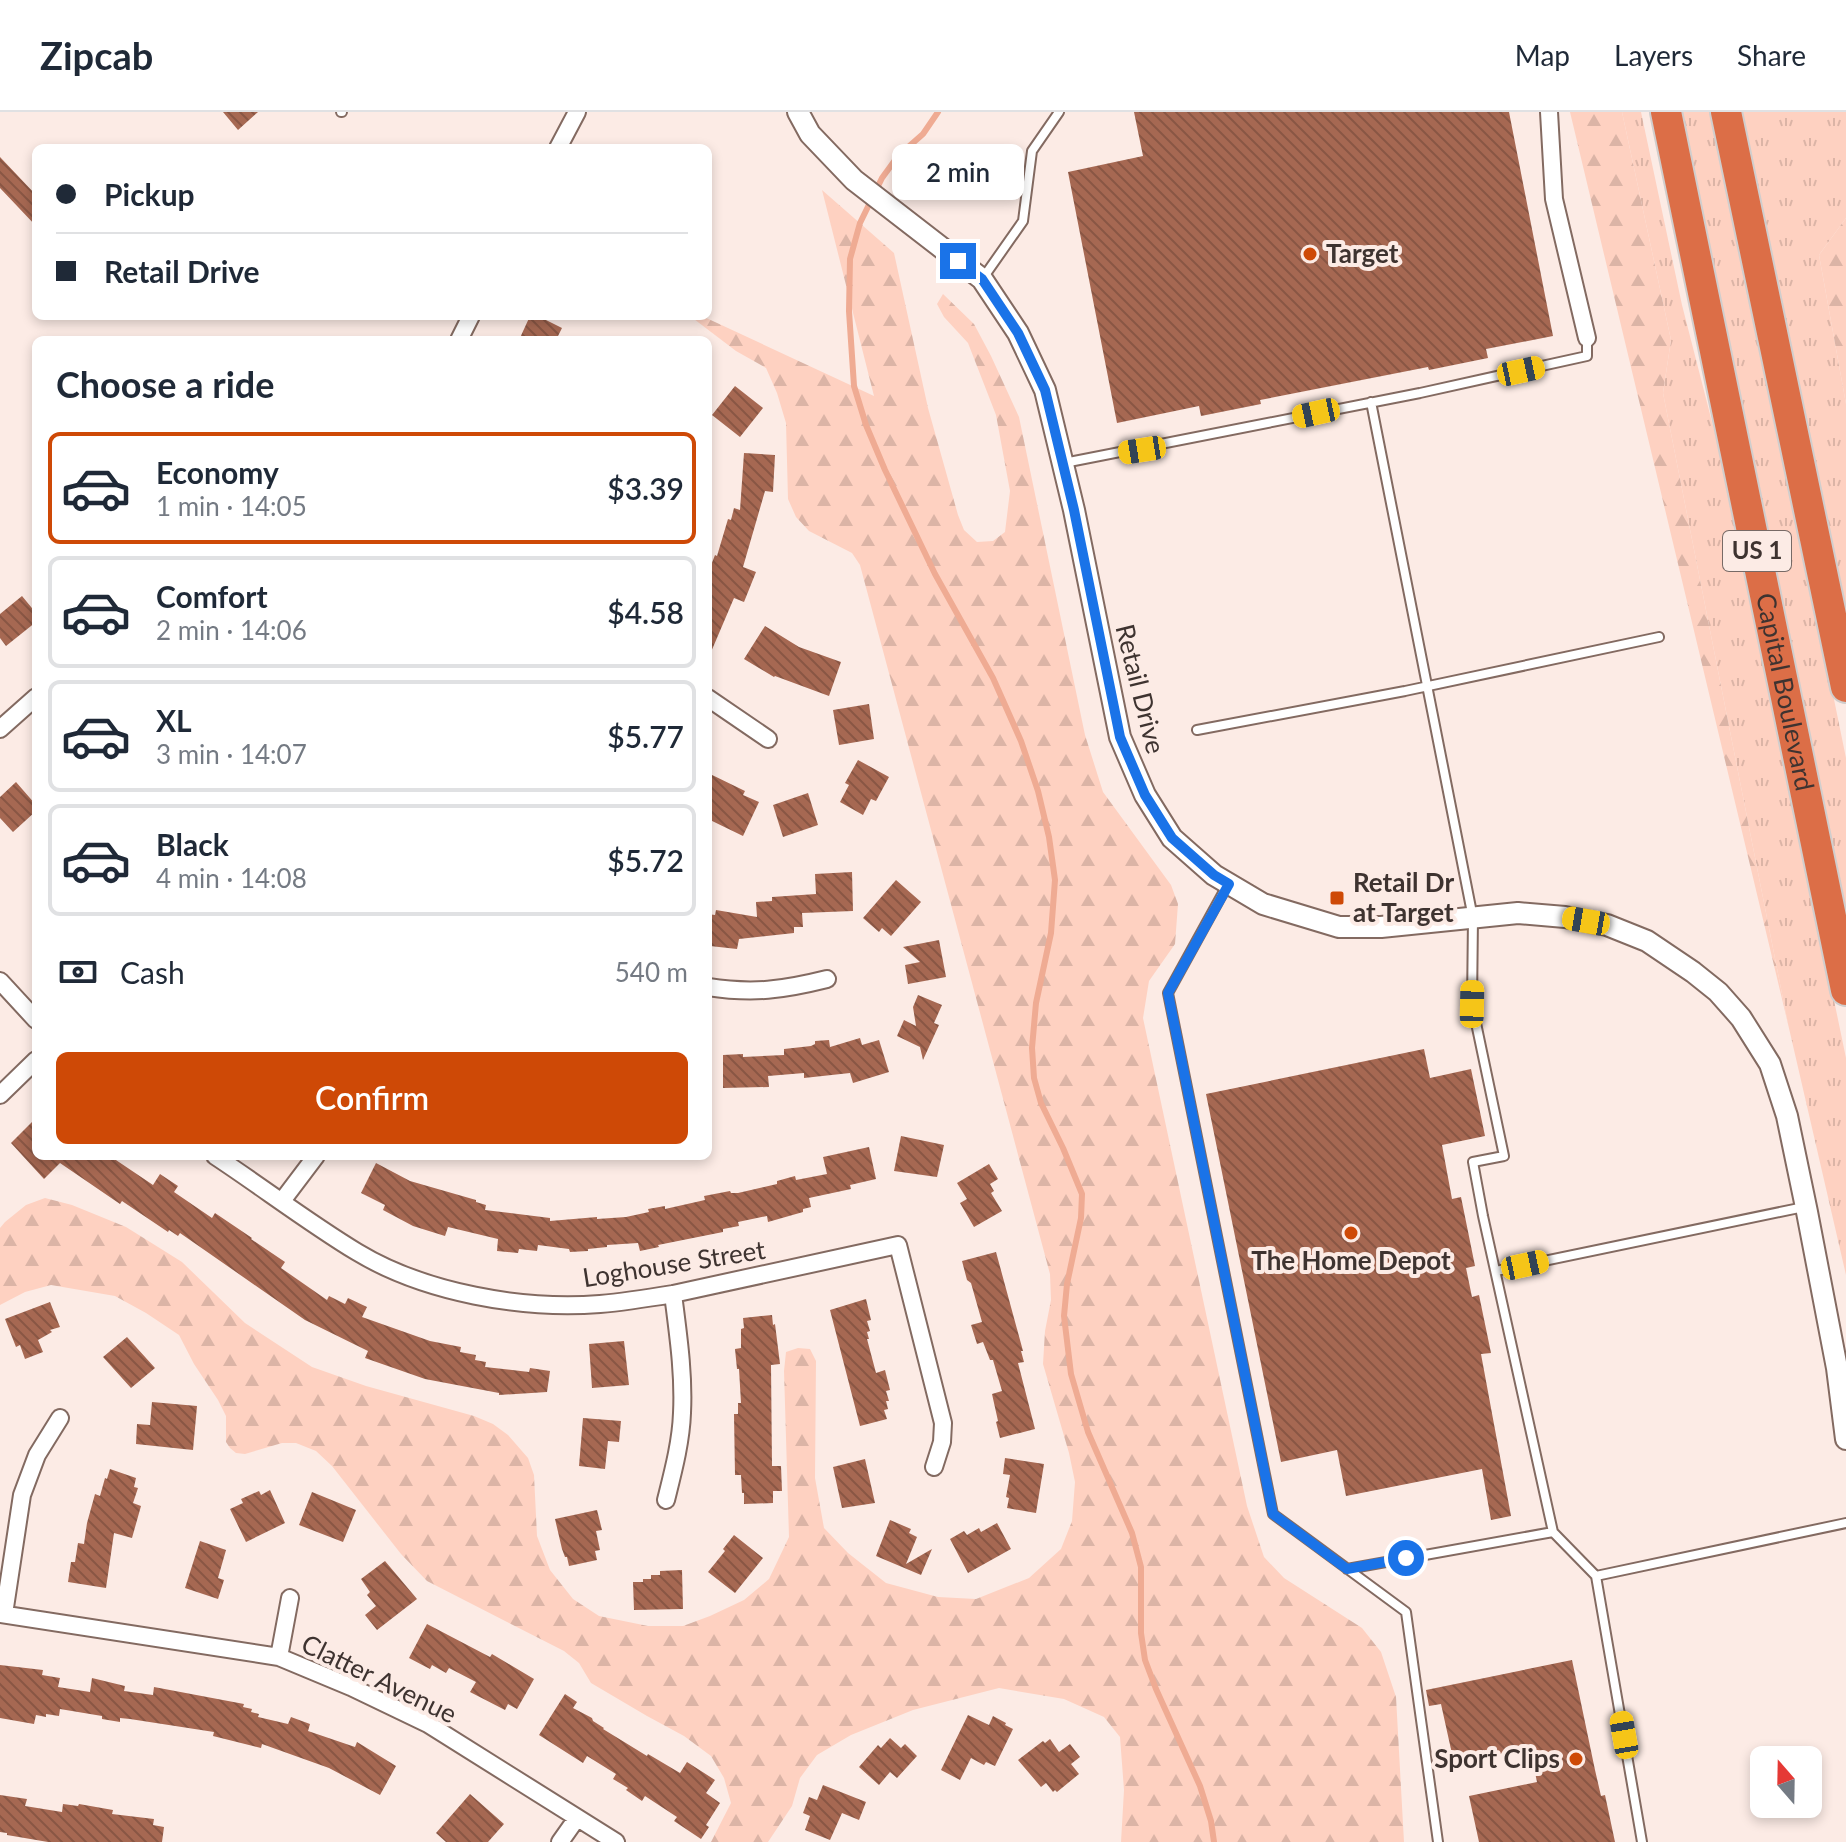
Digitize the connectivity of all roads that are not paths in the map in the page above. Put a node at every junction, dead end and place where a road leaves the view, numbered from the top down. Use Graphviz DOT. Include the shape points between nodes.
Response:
graph roads {
  1 [pos="577,112"];
  2 [pos="798,112"];
  3 [pos="1059,112"];
  4 [pos="1549,112"];
  5 [pos="1666,112"];
  6 [pos="1726,112"];
  7 [pos="560,144"];
  8 [pos="982,279"];
  9 [pos="1587,338"];
  10 [pos="1371,402"];
  11 [pos="1064,464"];
  12 [pos="1659,637"];
  13 [pos="1427,686"];
  14 [pos="1846,687"];
  15 [pos="32,701"];
  16 [pos="712,701"];
  17 [pos="0,729"];
  18 [pos="1197,730"];
  19 [pos="768,739"];
  20 [pos="1229,884"];
  21 [pos="1473,918"];
  22 [pos="827,979"];
  23 [pos="0,981"];
  24 [pos="712,988"];
  25 [pos="1846,990"];
  26 [pos="32,1016"];
  27 [pos="32,1064"];
  28 [pos="0,1095"];
  29 [pos="221,1160"];
  30 [pos="313,1160"];
  31 [pos="282,1201"];
  32 [pos="1806,1206"];
  33 [pos="1496,1271"];
  34 [pos="673,1294"];
  35 [pos="60,1418"];
  36 [pos="1846,1439"];
  37 [pos="934,1467"];
  38 [pos="666,1500"];
  39 [pos="1846,1523"];
  40 [pos="1553,1532"];
  41 [pos="1347,1569"];
  42 [pos="1596,1576"];
  43 [pos="290,1598"];
  44 [pos="2,1614"];
  45 [pos="279,1657"];
  46 [pos="577,1818"];
  47 [pos="560,1842"];
  48 [pos="616,1842"];
  49 [pos="1438,1842"];
  50 [pos="1642,1842"];
  1 -- 7 [label="street"];
  2 -- 8 [label="street, Retail Drive" via="810,134 854,180"];
  3 -- 8 [label="lane" via="1032,151 1023,221"];
  4 -- 9 [label="street" via="1554,199"];
  5 -- 25 [label="highway, Capital Boulevard / US 1"];
  6 -- 14 [label="highway, US 1"];
  8 -- 11 [label="street, Retail Drive" via="1018,333 1045,390"];
  9 -- 10 [label="lane" via="1587,356"];
  10 -- 11 [label="lane"];
  10 -- 13 [label="lane"];
  11 -- 20 [label="street, Retail Drive" via="1120,737 1145,795 1172,838"];
  12 -- 13 [label="lane"];
  13 -- 18 [label="lane"];
  13 -- 21 [label="lane"];
  15 -- 17 [label="street"];
  16 -- 19 [label="street"];
  20 -- 21 [label="street, Retail Drive" via="1263,904 1339,927"];
  20 -- 41 [label="lane" via="1168,993 1273,1514"];
  21 -- 32 [label="street, Retail Drive" via="1518,913 1607,925 1647,941 1718,992 1770,1064"];
  21 -- 33 [label="lane" via="1472,1004 1504,1156 1473,1162"];
  22 -- 24 [label="street" via="789,989"];
  23 -- 26 [label="street"];
  27 -- 28 [label="street"];
  29 -- 31 [label="street, Loghouse Street"];
  30 -- 31 [label="street"];
  31 -- 34 [label="street, Loghouse Street" via="359,1253 400,1273 471,1294 557,1305"];
  32 -- 33 [label="lane"];
  32 -- 36 [label="street, Retail Drive"];
  33 -- 40 [label="lane"];
  34 -- 37 [label="street, Loghouse Street" via="898,1245 943,1423"];
  34 -- 38 [label="street" via="682,1415"];
  35 -- 44 [label="street" via="37,1455 22,1495"];
  39 -- 42 [label="lane"];
  40 -- 41 [label="lane"];
  40 -- 42 [label="lane"];
  41 -- 49 [label="lane" via="1406,1612"];
  42 -- 50 [label="lane"];
  43 -- 45 [label="street"];
  44 -- 45 [label="street, Clatter Avenue"];
  45 -- 46 [label="street, Clatter Avenue" via="428,1724"];
  46 -- 47 [label="street"];
  46 -- 48 [label="street, Clatter Avenue"];
}
